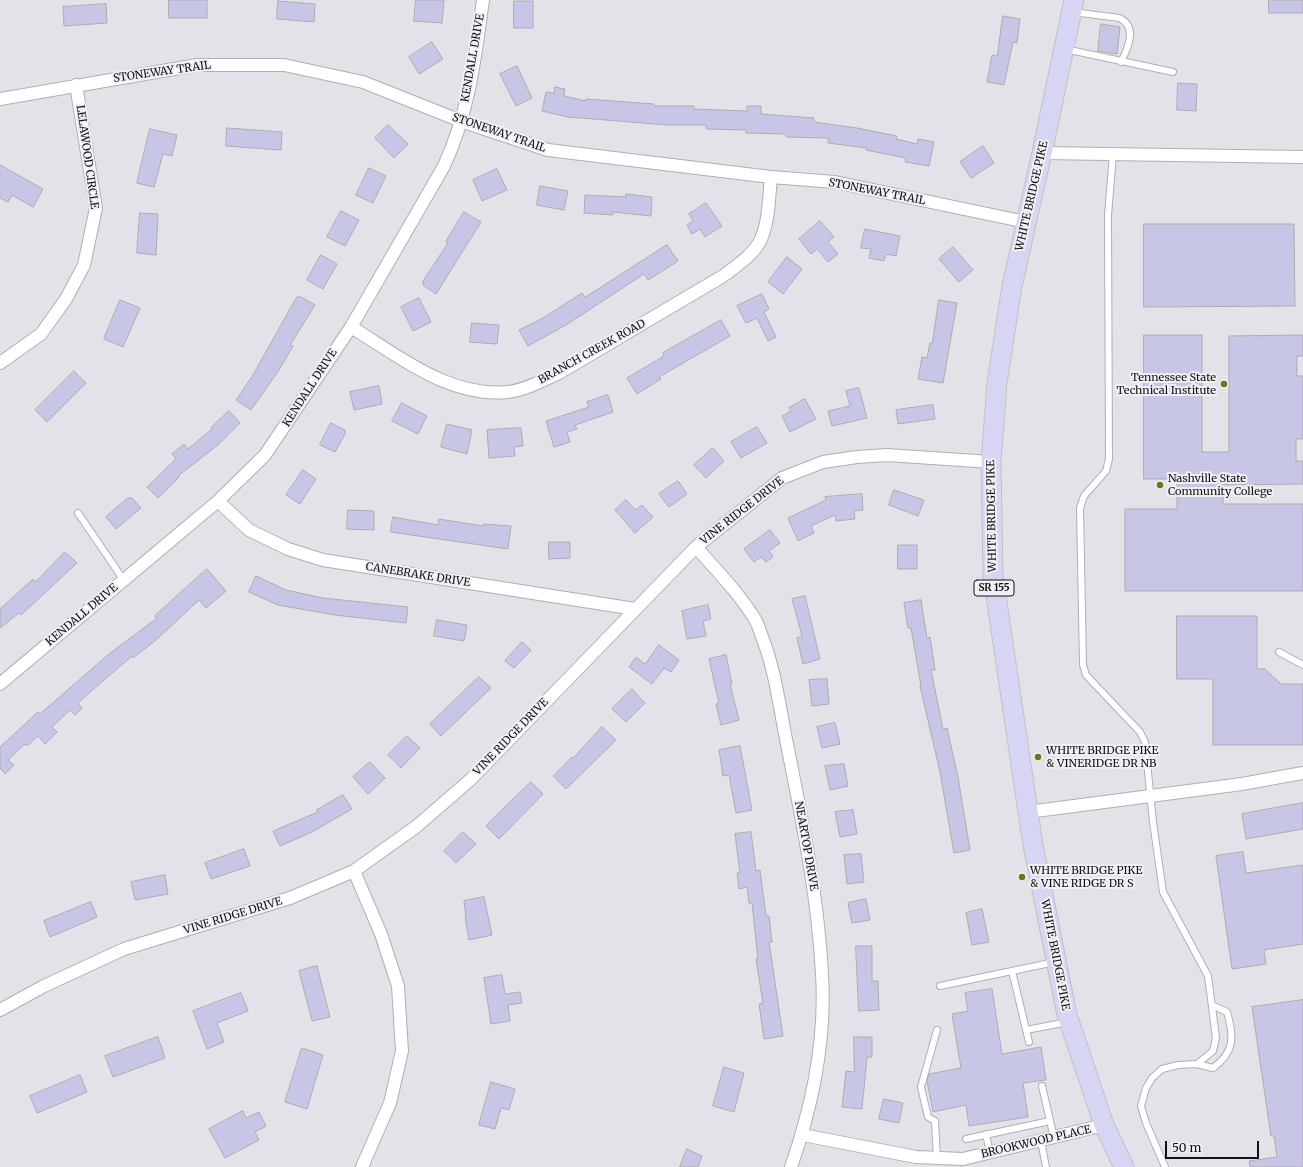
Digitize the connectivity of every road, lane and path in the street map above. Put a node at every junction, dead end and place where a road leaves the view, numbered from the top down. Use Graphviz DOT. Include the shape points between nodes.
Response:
graph roads {
  1 [pos="483,0"];
  2 [pos="1072,6"];
  3 [pos="1064,49"];
  4 [pos="1121,62"];
  5 [pos="1173,72"];
  6 [pos="76,85"];
  7 [pos="0,99"];
  8 [pos="461,120"];
  9 [pos="1042,153"];
  10 [pos="1113,155"];
  11 [pos="1303,157"];
  12 [pos="771,178"];
  13 [pos="1026,222"];
  14 [pos="351,327"];
  15 [pos="0,362"];
  16 [pos="991,462"];
  17 [pos="218,501"];
  18 [pos="78,513"];
  19 [pos="696,547"];
  20 [pos="123,580"];
  21 [pos="634,609"];
  22 [pos="1279,652"];
  23 [pos="1303,665"];
  24 [pos="0,684"];
  25 [pos="1303,773"];
  26 [pos="1152,796"];
  27 [pos="1028,812"];
  28 [pos="354,872"];
  29 [pos="1056,962"];
  30 [pos="1012,971"];
  31 [pos="940,986"];
  32 [pos="1212,1005"];
  33 [pos="0,1010"];
  34 [pos="1069,1021"];
  35 [pos="937,1030"];
  36 [pos="1026,1030"];
  37 [pos="1029,1042"];
  38 [pos="1197,1064"];
  39 [pos="1042,1086"];
  40 [pos="1050,1121"];
  41 [pos="1104,1125"];
  42 [pos="986,1134"];
  43 [pos="803,1135"];
  44 [pos="1054,1138"];
  45 [pos="966,1139"];
  46 [pos="1041,1141"];
  47 [pos="990,1153"];
  48 [pos="937,1158"];
  49 [pos="362,1167"];
  50 [pos="791,1167"];
  51 [pos="1046,1167"];
  52 [pos="1124,1167"];
  53 [pos="1165,1167"];
  1 -- 8 [label="street, KENDALL DRIVE" via="471,85"];
  2 -- 3 [label="main road, WHITE BRIDGE PIKE / SR 155"];
  2 -- 4 [label="lane" via="1126,21 1130,28 1130,39"];
  3 -- 4 [label="lane"];
  3 -- 9 [label="main road, WHITE BRIDGE PIKE / SR 155"];
  4 -- 5 [label="lane"];
  6 -- 7 [label="street, STONEWAY TRAIL"];
  6 -- 8 [label="street, STONEWAY TRAIL" via="197,65 284,65 363,82"];
  6 -- 15 [label="street, LELAWOOD CIRCLE" via="96,208 84,265 66,300 41,334"];
  8 -- 12 [label="street, STONEWAY TRAIL" via="548,150"];
  8 -- 14 [label="street, KENDALL DRIVE" via="456,141 444,166"];
  9 -- 10 [label="street"];
  9 -- 13 [label="main road, WHITE BRIDGE PIKE / SR 155"];
  10 -- 11 [label="street"];
  10 -- 26 [label="lane" via="1108,215 1110,459 1106,471 1084,496 1080,508 1083,665 1086,675 1140,732 1145,742"];
  12 -- 13 [label="street, STONEWAY TRAIL" via="835,182"];
  12 -- 14 [label="street, BRANCH CREEK ROAD" via="761,240 744,261 580,361 532,386 509,392 485,393 458,387 428,374"];
  13 -- 16 [label="main road, WHITE BRIDGE PIKE / SR 155" via="1012,286 996,383"];
  14 -- 17 [label="street, KENDALL DRIVE" via="265,455"];
  16 -- 19 [label="street, VINE RIDGE DRIVE" via="887,455 822,462 782,478"];
  16 -- 27 [label="main road, WHITE BRIDGE PIKE / SR 155" via="993,576"];
  17 -- 20 [label="street, KENDALL DRIVE"];
  17 -- 21 [label="street, CANEBRAKE DRIVE" via="249,530 288,549 323,560"];
  18 -- 20 [label="lane"];
  19 -- 21 [label="street, VINE RIDGE DRIVE"];
  19 -- 43 [label="street, NEARTOP DRIVE" via="734,591 756,622 771,662 806,843 817,915 822,1002 817,1062"];
  20 -- 24 [label="street, KENDALL DRIVE"];
  21 -- 28 [label="street, VINE RIDGE DRIVE" via="470,780 417,826"];
  22 -- 23 [label="lane"];
  25 -- 26 [label="street"];
  26 -- 27 [label="street"];
  26 -- 32 [label="lane" via="1163,892 1208,976"];
  27 -- 29 [label="main road, WHITE BRIDGE PIKE / SR 155"];
  28 -- 33 [label="street, VINE RIDGE DRIVE" via="290,898 124,949 44,986"];
  28 -- 49 [label="street" via="381,934 398,986 402,1051 390,1103"];
  29 -- 30 [label="lane"];
  29 -- 34 [label="main road, WHITE BRIDGE PIKE / SR 155"];
  30 -- 31 [label="lane"];
  30 -- 36 [label="lane"];
  32 -- 38 [label="lane" via="1216,1038 1213,1052"];
  32 -- 38 [label="lane" via="1226,1012 1232,1034 1230,1048 1224,1059 1213,1068"];
  34 -- 36 [label="lane"];
  34 -- 41 [label="main road, WHITE BRIDGE PIKE / SR 155"];
  35 -- 48 [label="lane" via="922,1087 928,1117 935,1121"];
  36 -- 37 [label="lane"];
  38 -- 53 [label="lane" via="1162,1069 1146,1088 1141,1106"];
  39 -- 40 [label="lane"];
  40 -- 42 [label="lane"];
  40 -- 44 [label="lane"];
  41 -- 44 [label="street, BROOKWOOD PLACE"];
  41 -- 52 [label="main road, WHITE BRIDGE PIKE / SR 155"];
  42 -- 45 [label="lane"];
  42 -- 47 [label="lane"];
  43 -- 48 [label="street, BROOKWOOD PLACE" via="916,1158"];
  43 -- 50 [label="street, NEARTOP DRIVE"];
  44 -- 46 [label="street, BROOKWOOD PLACE"];
  46 -- 47 [label="street, BROOKWOOD PLACE"];
  46 -- 51 [label="lane"];
  47 -- 48 [label="street, BROOKWOOD PLACE" via="963,1159"];
}
